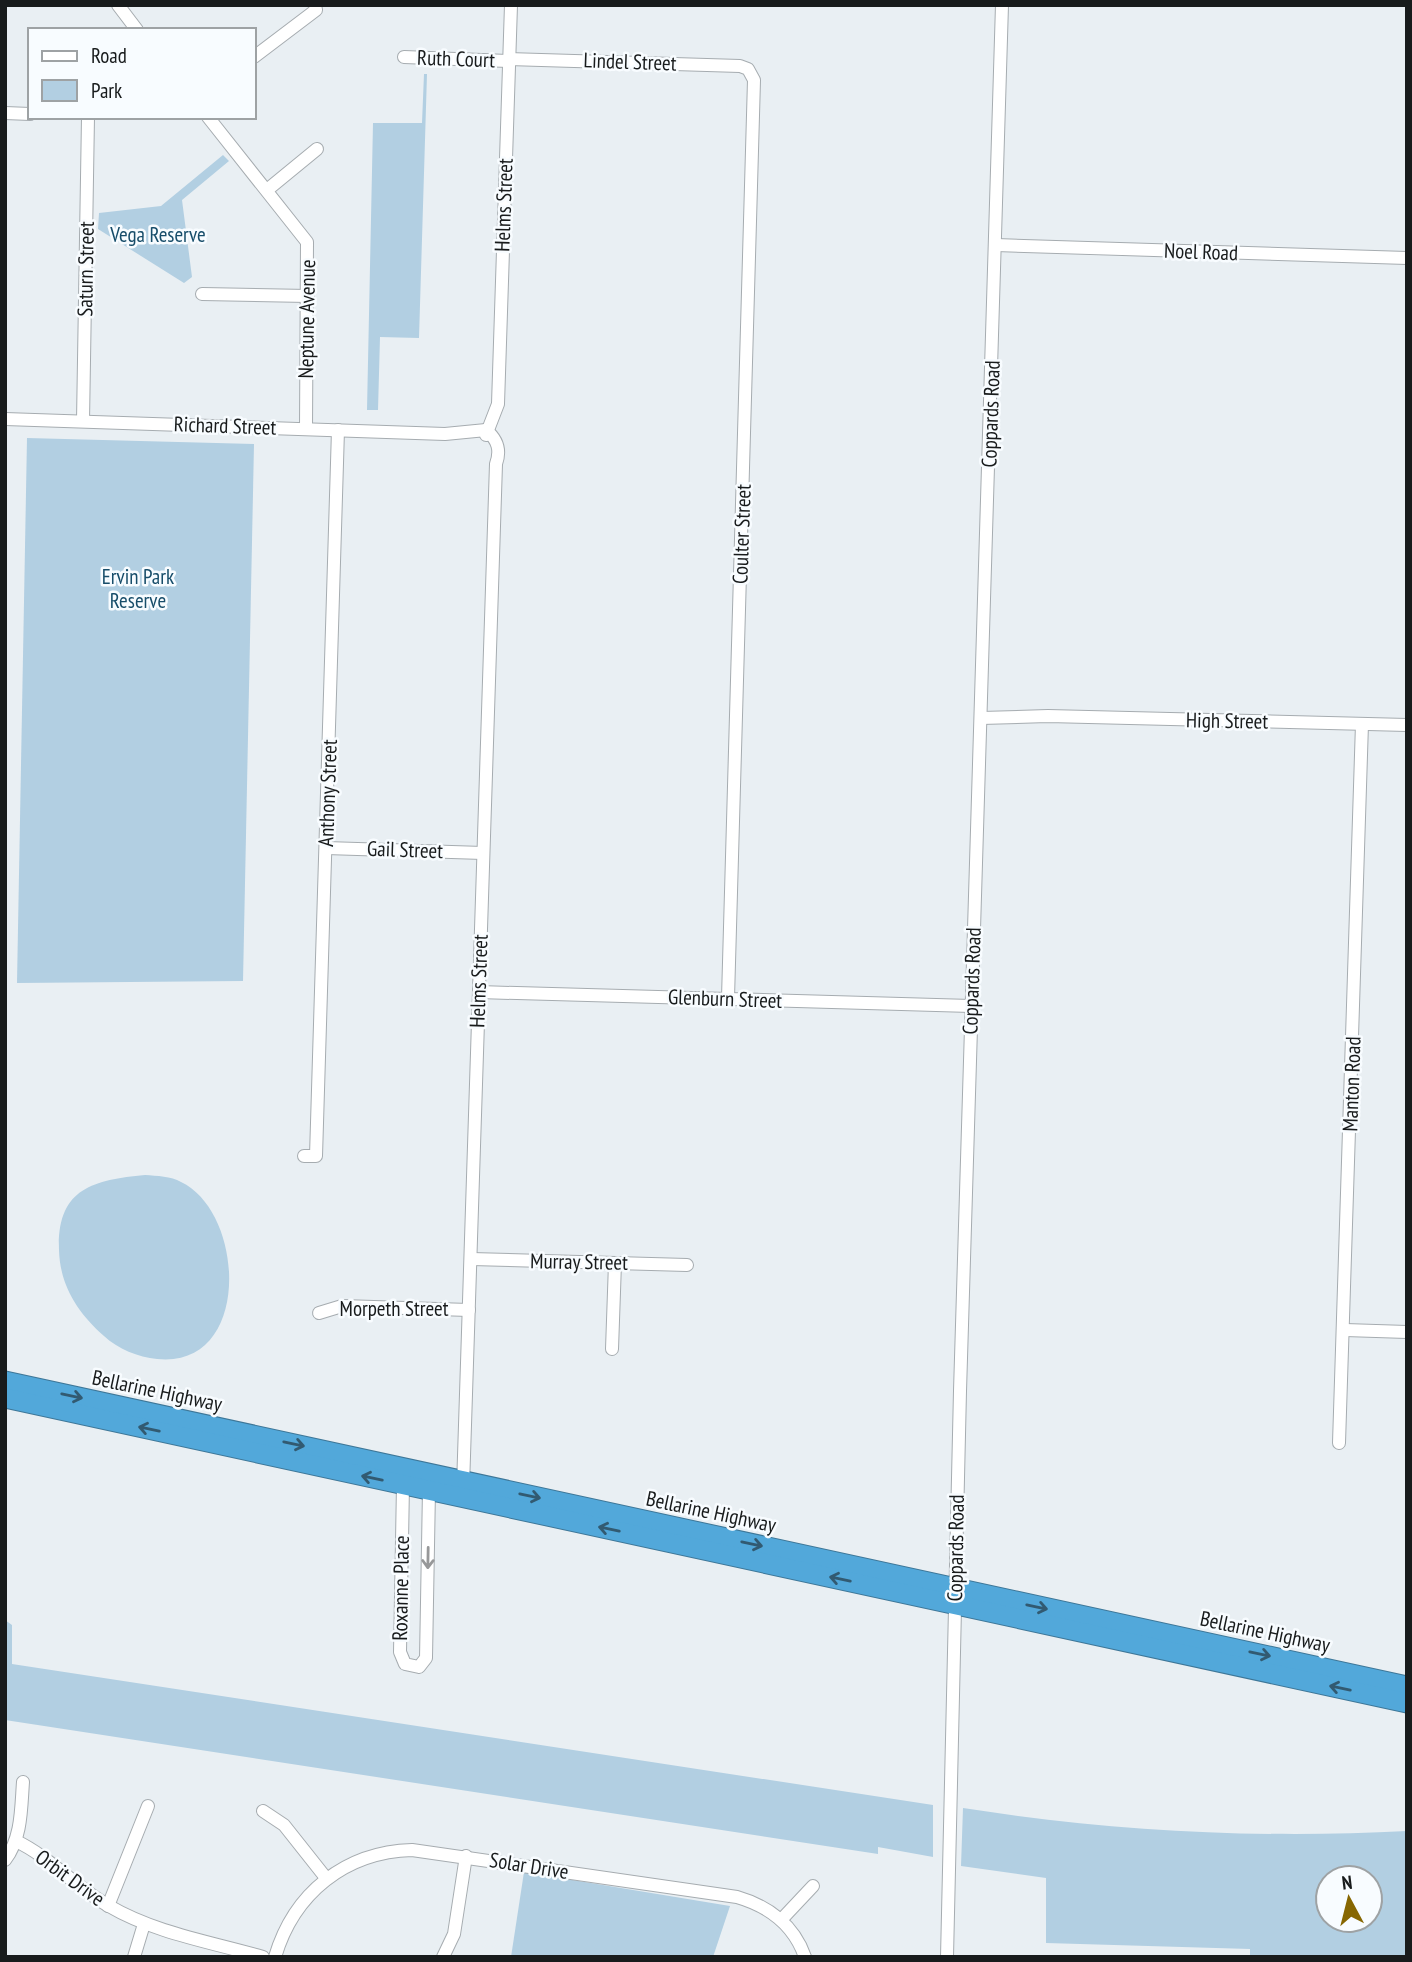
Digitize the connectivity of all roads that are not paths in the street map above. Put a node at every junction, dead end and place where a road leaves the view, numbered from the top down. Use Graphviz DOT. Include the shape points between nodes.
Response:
graph roads {
  1 [pos="118,5"];
  2 [pos="315,5"];
  3 [pos="511,5"];
  4 [pos="1002,5"];
  5 [pos="135,28"];
  6 [pos="256,55"];
  7 [pos="404,57"];
  8 [pos="508,60"];
  9 [pos="750,71"];
  10 [pos="5,113"];
  11 [pos="28,114"];
  12 [pos="88,119"];
  13 [pos="210,119"];
  14 [pos="317,149"];
  15 [pos="267,190"];
  16 [pos="996,245"];
  17 [pos="1407,258"];
  18 [pos="202,294"];
  19 [pos="308,296"];
  20 [pos="5,419"];
  21 [pos="83,421"];
  22 [pos="306,429"];
  23 [pos="338,430"];
  24 [pos="489,435"];
  25 [pos="982,715"];
  26 [pos="1362,724"];
  27 [pos="1407,725"];
  28 [pos="326,848"];
  29 [pos="484,853"];
  30 [pos="479,992"];
  31 [pos="728,999"];
  32 [pos="971,1006"];
  33 [pos="315,1157"];
  34 [pos="471,1259"];
  35 [pos="615,1263"];
  36 [pos="687,1265"];
  37 [pos="469,1310"];
  38 [pos="319,1313"];
  39 [pos="1345,1330"];
  40 [pos="1407,1332"];
  41 [pos="612,1349"];
  42 [pos="5,1381"];
  43 [pos="5,1398"];
  44 [pos="1339,1443"];
  45 [pos="403,1485"];
  46 [pos="463,1489"];
  47 [pos="429,1490"];
  48 [pos="955,1596"];
  49 [pos="1407,1686"];
  50 [pos="1407,1703"];
  51 [pos="23,1782"];
  52 [pos="148,1806"];
  53 [pos="263,1811"];
  54 [pos="16,1841"];
  55 [pos="466,1856"];
  56 [pos="5,1860"];
  57 [pos="326,1878"];
  58 [pos="813,1886"];
  59 [pos="108,1906"];
  60 [pos="781,1920"];
  61 [pos="144,1924"];
  62 [pos="134,1957"];
  63 [pos="263,1957"];
  64 [pos="275,1957"];
  65 [pos="443,1957"];
  66 [pos="805,1957"];
  67 [pos="947,1957"];
  1 -- 5 [label="street"];
  2 -- 6 [label="street" via="316,10"];
  3 -- 8 [label="street, Helms Street"];
  4 -- 16 [label="street, Coppards Road"];
  7 -- 8 [label="street, Ruth Court"];
  8 -- 9 [label="street, Lindel Street" via="740,65"];
  8 -- 24 [label="street, Helms Street" via="498,404"];
  9 -- 31 [label="street, Coulter Street" via="754,85"];
  10 -- 11 [label="street"];
  12 -- 21 [label="street, Saturn Street"];
  13 -- 15 [label="street, Neptune Avenue"];
  14 -- 15 [label="street"];
  15 -- 19 [label="street, Neptune Avenue" via="307,242"];
  16 -- 17 [label="street, Noel Road"];
  16 -- 25 [label="street, Coppards Road"];
  18 -- 19 [label="street"];
  19 -- 22 [label="street, Neptune Avenue"];
  20 -- 21 [label="street, Richard Street"];
  21 -- 22 [label="street, Richard Street"];
  22 -- 23 [label="street, Richard Street"];
  23 -- 24 [label="street, Richard Street"];
  23 -- 28 [label="street, Anthony Street"];
  24 -- 29 [label="street, Helms Street" via="496,464"];
  25 -- 26 [label="street, High Street"];
  25 -- 32 [label="street, Coppards Road"];
  26 -- 27 [label="street, High Street"];
  26 -- 39 [label="street, Manton Road"];
  28 -- 29 [label="street, Gail Street"];
  28 -- 33 [label="street, Anthony Street"];
  29 -- 30 [label="street, Helms Street"];
  30 -- 31 [label="street, Glenburn Street"];
  30 -- 34 [label="street, Helms Street"];
  31 -- 32 [label="street, Glenburn Street"];
  32 -- 48 [label="street, Coppards Road"];
  34 -- 35 [label="street, Murray Street"];
  34 -- 37 [label="street, Helms Street"];
  35 -- 36 [label="street, Murray Street"];
  35 -- 41 [label="street"];
  37 -- 38 [label="street, Morpeth Street" via="345,1306"];
  37 -- 46 [label="street, Helms Street"];
  39 -- 40 [label="street"];
  39 -- 44 [label="street, Manton Road"];
  42 -- 46 [label="highway, Bellarine Highway, one-way"];
  45 -- 43 [label="highway, Bellarine Highway, one-way"];
  45 -- 47 [label="highway, Bellarine Highway"];
  47 -- 45 [label="street, Roxanne Place, one-way" via="426,1658 419,1667 410,1668 400,1652"];
  46 -- 47 [label="highway, Bellarine Highway"];
  46 -- 48 [label="highway, Bellarine Highway"];
  48 -- 49 [label="highway, Bellarine Highway, one-way"];
  50 -- 48 [label="highway, Bellarine Highway, one-way"];
  48 -- 67 [label="street, Coppards Road"];
  51 -- 54 [label="street"];
  52 -- 59 [label="street"];
  53 -- 57 [label="street" via="284,1825"];
  54 -- 56 [label="street, Orbit Drive"];
  54 -- 59 [label="street, Orbit Drive"];
  55 -- 57 [label="street, Solar Drive" via="394,1850 360,1858"];
  55 -- 60 [label="street, Solar Drive" via="737,1897 764,1907"];
  55 -- 65 [label="street" via="454,1934"];
  57 -- 64 [label="street, Solar Drive" via="286,1926"];
  58 -- 60 [label="street"];
  59 -- 61 [label="street, Orbit Drive"];
  60 -- 66 [label="street, Solar Drive"];
  61 -- 62 [label="street"];
  61 -- 63 [label="street, Orbit Drive"];
}
